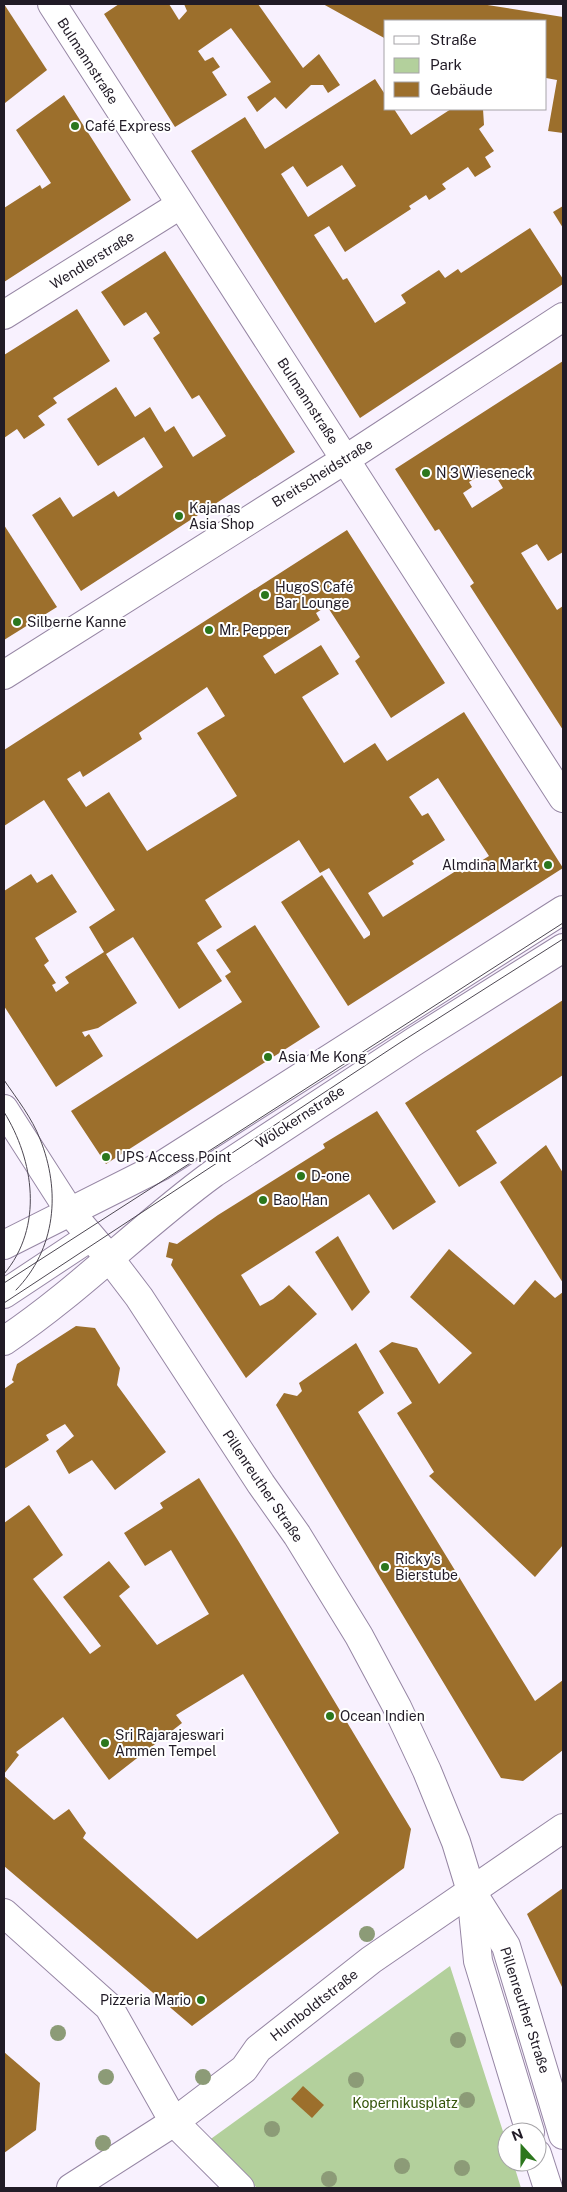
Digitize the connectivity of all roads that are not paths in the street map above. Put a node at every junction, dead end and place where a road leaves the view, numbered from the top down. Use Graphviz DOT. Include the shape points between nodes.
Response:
graph roads {
  1 [pos="52,4"];
  2 [pos="180,205"];
  3 [pos="4,315"];
  4 [pos="563,317"];
  5 [pos="346,459"];
  6 [pos="4,674"];
  7 [pos="563,798"];
  8 [pos="563,910"];
  9 [pos="563,948"];
  10 [pos="4,1109"];
  11 [pos="70,1212"];
  12 [pos="90,1237"];
  13 [pos="4,1245"];
  14 [pos="110,1259"];
  15 [pos="4,1294"];
  16 [pos="4,1341"];
  17 [pos="563,1828"];
  18 [pos="471,1891"];
  19 [pos="4,1913"];
  20 [pos="174,2122"];
  21 [pos="527,2122"];
  22 [pos="563,2135"];
  23 [pos="543,2172"];
  24 [pos="71,2188"];
  25 [pos="240,2188"];
  26 [pos="548,2188"];
  1 -- 2 [label="main road, Bulmannstraße"];
  2 -- 3 [label="main road, Wendlerstraße"];
  2 -- 5 [label="main road, Bulmannstraße"];
  4 -- 5 [label="main road, Breitscheidstraße"];
  5 -- 6 [label="main road, Breitscheidstraße"];
  5 -- 7 [label="main road, Bulmannstraße"];
  8 -- 11 [label="main road" via="161,1166"];
  9 -- 14 [label="main road, Wölckernstraße" via="214,1173 182,1196"];
  10 -- 11 [label="main road, Pillenreuther Straße"];
  11 -- 12 [label="main road, Pillenreuther Straße"];
  11 -- 13 [label="main road"];
  12 -- 14 [label="main road, Pillenreuther Straße"];
  12 -- 15 [label="main road"];
  14 -- 16 [label="main road, Wölckernstraße" via="37,1319"];
  14 -- 18 [label="main road, Pillenreuther Straße" via="297,1535 359,1636 427,1771"];
  17 -- 18 [label="main road, Humboldtstraße"];
  18 -- 20 [label="main road, Humboldtstraße" via="371,1960 258,2049 244,2068"];
  18 -- 21 [label="main road, Pillenreuther Straße" via="478,1961"];
  18 -- 22 [label="main road, Pillenreuther Straße" via="506,1946"];
  19 -- 20 [label="main road" via="108,2007"];
  20 -- 24 [label="main road, Humboldtstraße"];
  20 -- 25 [label="main road"];
  23 -- 26 [label="main road"];
}
